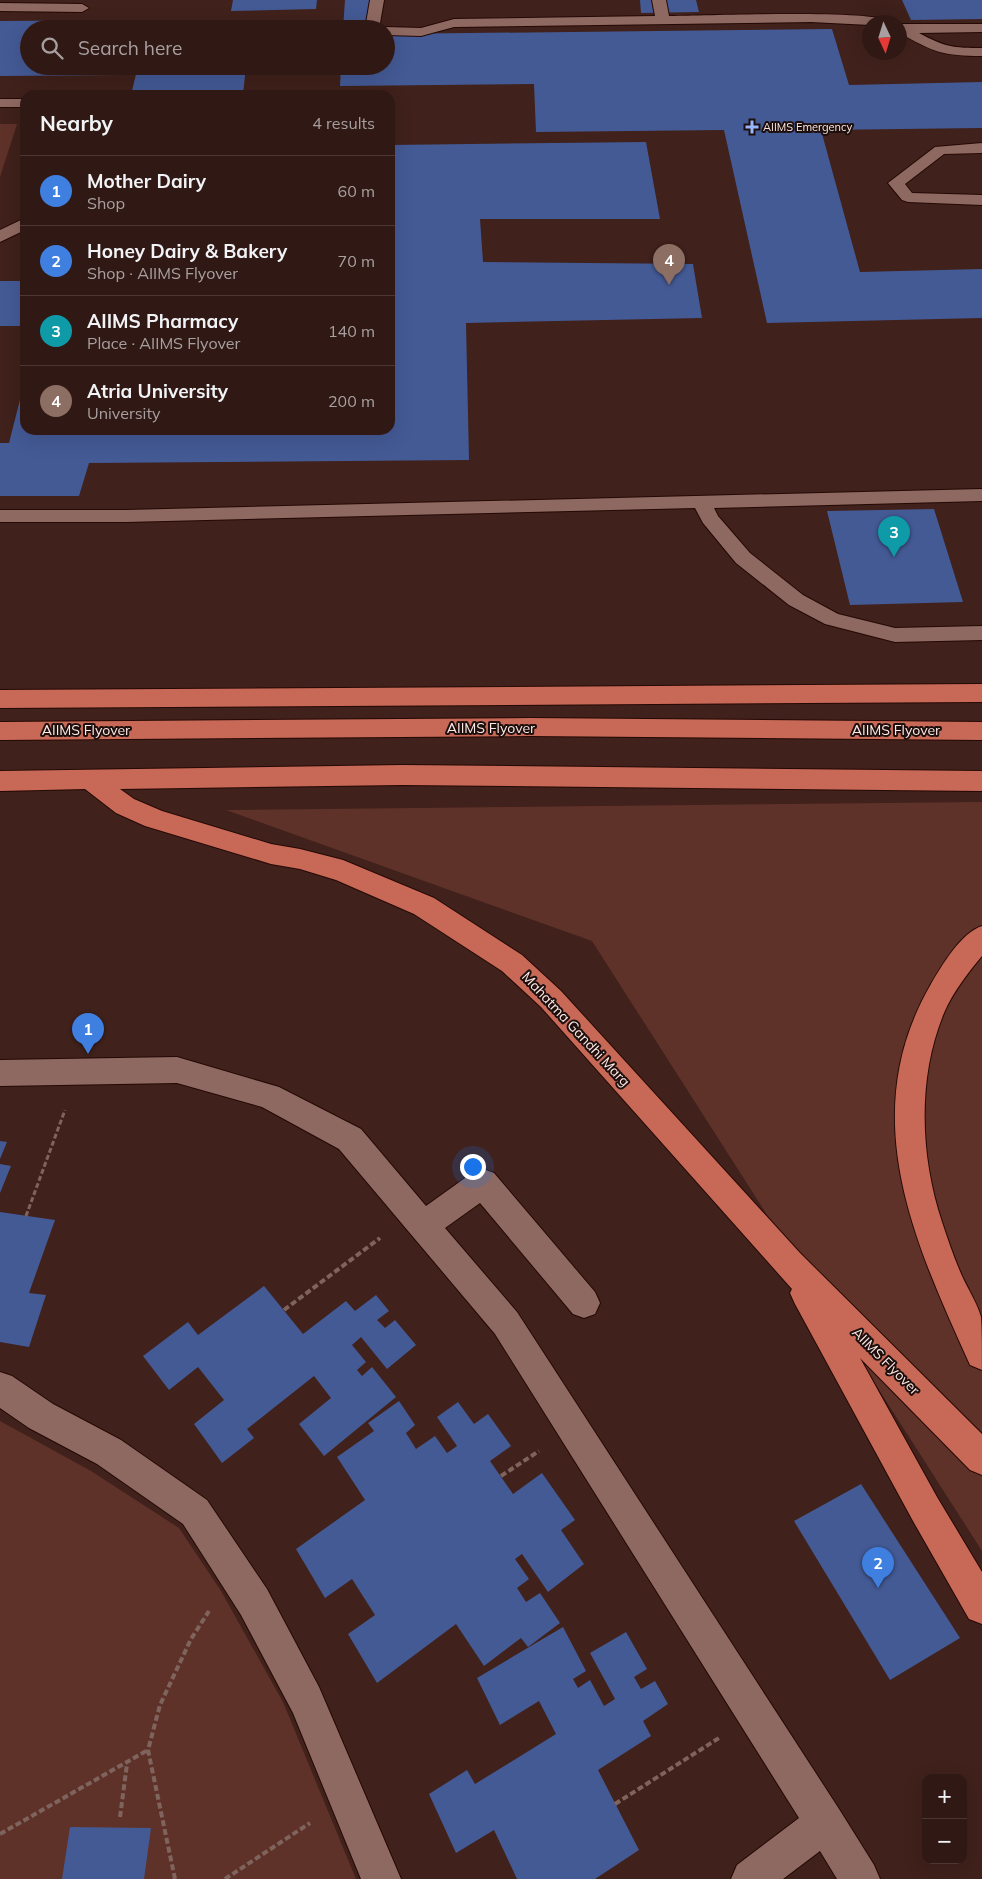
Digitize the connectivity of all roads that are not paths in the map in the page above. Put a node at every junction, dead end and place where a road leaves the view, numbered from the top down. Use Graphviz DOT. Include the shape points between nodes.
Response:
graph roads {
  1 [pos="377,0"];
  2 [pos="659,0"];
  3 [pos="804,6"];
  4 [pos="0,8"];
  5 [pos="82,8"];
  6 [pos="812,18"];
  7 [pos="374,20"];
  8 [pos="862,20"];
  9 [pos="663,21"];
  10 [pos="907,28"];
  11 [pos="982,28"];
  12 [pos="395,31"];
  13 [pos="907,31"];
  14 [pos="982,52"];
  15 [pos="20,103"];
  16 [pos="0,104"];
  17 [pos="982,148"];
  18 [pos="982,200"];
  19 [pos="20,227"];
  20 [pos="0,237"];
  21 [pos="982,495"];
  22 [pos="701,502"];
  23 [pos="0,516"];
  24 [pos="982,633"];
  25 [pos="982,693"];
  26 [pos="0,699"];
  27 [pos="0,731"];
  28 [pos="982,731"];
  29 [pos="89,779"];
  30 [pos="0,781"];
  31 [pos="982,781"];
  32 [pos="982,937"];
  33 [pos="0,1073"];
  34 [pos="418,1220"];
  35 [pos="789,1264"];
  36 [pos="584,1303"];
  37 [pos="982,1354"];
  38 [pos="0,1388"];
  39 [pos="982,1458"];
  40 [pos="982,1606"];
  41 [pos="825,1823"];
  42 [pos="382,1879"];
  43 [pos="751,1879"];
  44 [pos="860,1879"];
  1 -- 7 [label="lane"];
  2 -- 9 [label="lane"];
  3 -- 6 [label="lane"];
  4 -- 5 [label="lane"];
  6 -- 8 [label="lane"];
  6 -- 9 [label="lane"];
  9 -- 12 [label="lane" via="454,23 421,32"];
  10 -- 11 [label="lane"];
  13 -- 14 [label="lane" via="935,47 953,52"];
  15 -- 16 [label="lane"];
  17 -- 18 [label="lane" via="940,150 896,183 908,198"];
  19 -- 20 [label="lane"];
  21 -- 22 [label="lane"];
  22 -- 23 [label="lane" via="126,516"];
  22 -- 24 [label="lane" via="710,519 743,558 796,600 832,619 895,635"];
  25 -- 26 [label="main road"];
  27 -- 28 [label="main road, AIIMS Flyover" via="529,727"];
  29 -- 30 [label="main road"];
  29 -- 31 [label="main road" via="402,775"];
  29 -- 35 [label="main road, Mahatma Gandhi Marg" via="125,806 154,819 271,854 343,871 387,889 424,906 512,963 551,999"];
  32 -- 37 [label="main road" via="958,963 925,1020 909,1090 909,1128 928,1227"];
  33 -- 34 [label="street" via="177,1070 269,1096 350,1139"];
  34 -- 36 [label="street" via="483,1183"];
  34 -- 41 [label="street" via="506,1323"];
  35 -- 39 [label="main road, AIIMS Flyover"];
  35 -- 40 [label="main road"];
  38 -- 42 [label="street" via="41,1416 109,1452 195,1512 254,1602 306,1700"];
  41 -- 43 [label="street"];
  41 -- 44 [label="street"];
}
